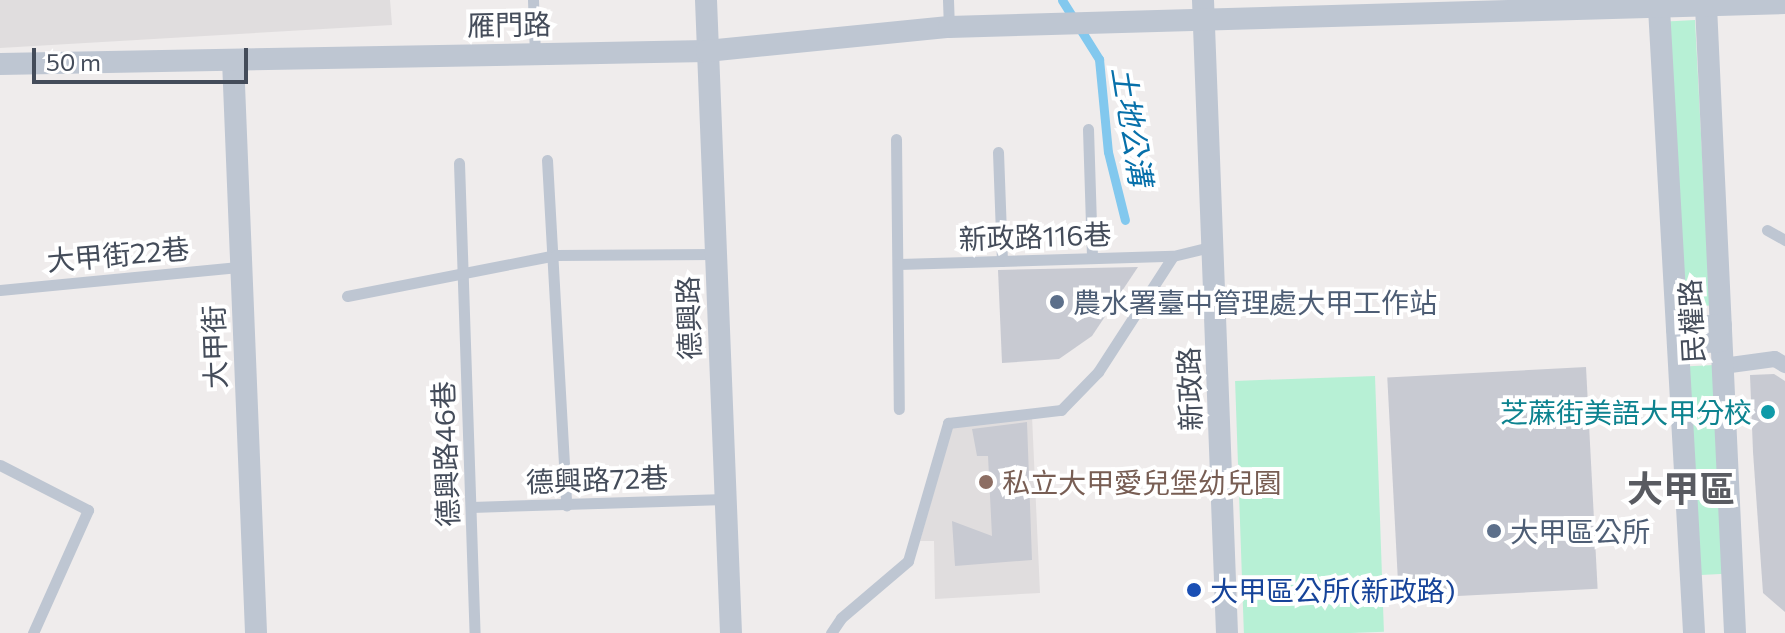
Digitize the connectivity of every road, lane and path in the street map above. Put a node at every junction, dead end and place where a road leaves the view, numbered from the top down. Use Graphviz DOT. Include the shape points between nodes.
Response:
graph roads {
  1 [pos="533,0"];
  2 [pos="706,0"];
  3 [pos="948,0"];
  4 [pos="1785,3"];
  5 [pos="1706,6"];
  6 [pos="1203,8"];
  7 [pos="1659,8"];
  8 [pos="949,27"];
  9 [pos="707,51"];
  10 [pos="535,54"];
  11 [pos="233,60"];
  12 [pos="0,64"];
  13 [pos="1088,129"];
  14 [pos="896,139"];
  15 [pos="998,152"];
  16 [pos="547,160"];
  17 [pos="459,163"];
  18 [pos="1767,230"];
  19 [pos="1785,240"];
  20 [pos="1214,246"];
  21 [pos="715,254"];
  22 [pos="556,255"];
  23 [pos="1173,256"];
  24 [pos="1092,258"];
  25 [pos="1002,261"];
  26 [pos="899,264"];
  27 [pos="241,267"];
  28 [pos="463,274"];
  29 [pos="0,290"];
  30 [pos="347,296"];
  31 [pos="1721,333"];
  32 [pos="1677,336"];
  33 [pos="1785,365"];
  34 [pos="1723,366"];
  35 [pos="899,409"];
  36 [pos="0,465"];
  37 [pos="725,499"];
  38 [pos="566,505"];
  39 [pos="471,507"];
  40 [pos="33,633"];
  41 [pos="256,633"];
  42 [pos="475,633"];
  43 [pos="731,633"];
  44 [pos="831,633"];
  45 [pos="1227,633"];
  46 [pos="1694,633"];
  47 [pos="1735,633"];
  1 -- 10 [label="lane"];
  2 -- 9 [label="street, 德興路"];
  3 -- 8 [label="lane"];
  4 -- 5 [label="street, 雁門路"];
  5 -- 7 [label="street, 雁門路"];
  5 -- 31 [label="street, 民權路"];
  6 -- 7 [label="street, 雁門路"];
  6 -- 8 [label="street, 雁門路"];
  6 -- 20 [label="street, 新政路"];
  7 -- 32 [label="street, 民權路"];
  8 -- 9 [label="street, 雁門路"];
  9 -- 10 [label="street, 雁門路"];
  9 -- 21 [label="street, 德興路"];
  10 -- 11 [label="street, 雁門路"];
  11 -- 12 [label="street, 雁門路"];
  11 -- 27 [label="street, 大甲街"];
  13 -- 24 [label="lane"];
  14 -- 26 [label="lane"];
  15 -- 25 [label="lane"];
  16 -- 22 [label="lane"];
  17 -- 28 [label="lane, 德興路46巷"];
  18 -- 19 [label="lane"];
  20 -- 23 [label="lane, 新政路116巷"];
  20 -- 45 [label="street, 新政路"];
  21 -- 22 [label="lane"];
  21 -- 37 [label="street, 德興路"];
  22 -- 28 [label="lane"];
  22 -- 38 [label="lane"];
  23 -- 24 [label="lane, 新政路116巷"];
  23 -- 44 [label="lane" via="1098,372 1061,410 948,423 908,561 841,618"];
  24 -- 25 [label="lane, 新政路116巷"];
  25 -- 26 [label="lane, 新政路116巷"];
  26 -- 35 [label="lane"];
  27 -- 29 [label="lane, 大甲街22巷"];
  27 -- 41 [label="street, 大甲街"];
  28 -- 30 [label="lane"];
  28 -- 39 [label="lane, 德興路46巷"];
  31 -- 32 [label="street"];
  31 -- 34 [label="street, 民權路"];
  32 -- 46 [label="street, 民權路"];
  33 -- 34 [label="street" via="1775,359"];
  34 -- 47 [label="street, 民權路"];
  36 -- 40 [label="lane" via="88,510"];
  37 -- 38 [label="lane, 德興路72巷"];
  37 -- 43 [label="street, 德興路"];
  38 -- 39 [label="lane, 德興路72巷"];
  39 -- 42 [label="lane, 德興路46巷"];
}
